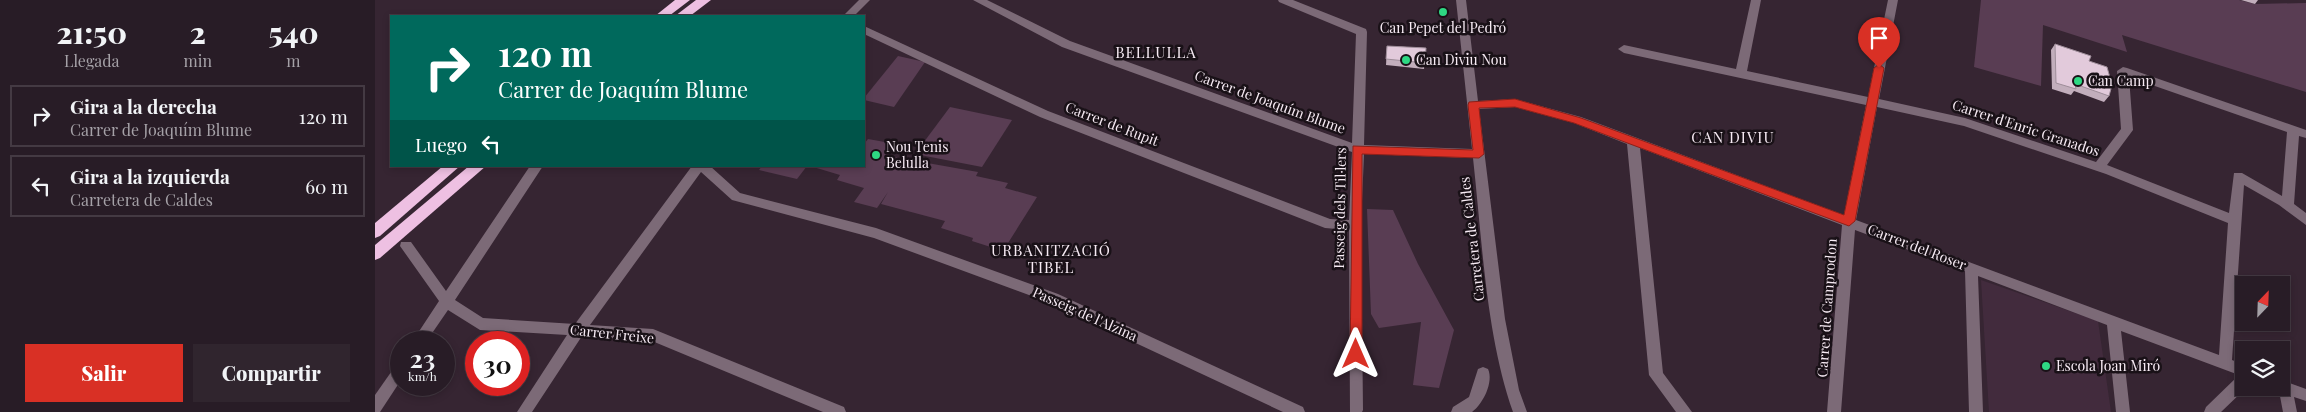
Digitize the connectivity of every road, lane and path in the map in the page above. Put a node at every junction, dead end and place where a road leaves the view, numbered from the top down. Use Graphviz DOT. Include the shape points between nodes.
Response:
graph roads {
  1 [pos="684,0"];
  2 [pos="705,0"];
  3 [pos="865,0"];
  4 [pos="978,0"];
  5 [pos="1283,0"];
  6 [pos="1461,0"];
  7 [pos="1756,0"];
  8 [pos="1893,0"];
  9 [pos="662,15"];
  10 [pos="682,15"];
  11 [pos="849,15"];
  12 [pos="865,30"];
  13 [pos="1624,50"];
  14 [pos="1741,74"];
  15 [pos="1873,102"];
  16 [pos="1473,105"];
  17 [pos="2293,130"];
  18 [pos="2306,134"];
  19 [pos="1633,141"];
  20 [pos="1357,149"];
  21 [pos="1479,154"];
  22 [pos="452,167"];
  23 [pos="478,167"];
  24 [pos="536,167"];
  25 [pos="700,167"];
  26 [pos="702,167"];
  27 [pos="2099,168"];
  28 [pos="2288,206"];
  29 [pos="2306,220"];
  30 [pos="1849,221"];
  31 [pos="2236,221"];
  32 [pos="1355,225"];
  33 [pos="375,232"];
  34 [pos="406,246"];
  35 [pos="375,254"];
  36 [pos="1971,267"];
  37 [pos="447,302"];
  38 [pos="2113,322"];
  39 [pos="579,329"];
  40 [pos="427,331"];
  41 [pos="2225,364"];
  42 [pos="2235,368"];
  43 [pos="1483,373"];
  44 [pos="390,385"];
  45 [pos="2235,389"];
  46 [pos="2290,389"];
  47 [pos="2306,395"];
  48 [pos="2286,396"];
  49 [pos="375,407"];
  50 [pos="1357,411"];
  51 [pos="524,412"];
  52 [pos="839,412"];
  53 [pos="1298,412"];
  54 [pos="1458,412"];
  55 [pos="1520,412"];
  56 [pos="1685,412"];
  57 [pos="1834,412"];
  58 [pos="1976,412"];
  59 [pos="2123,412"];
  60 [pos="2211,412"];
  61 [pos="2290,412"];
  1 -- 9 [label="highway"];
  2 -- 10 [label="highway"];
  3 -- 11 [label="street"];
  4 -- 20 [label="street, Carrer de Joaquím Blume" via="1066,44"];
  5 -- 20 [label="street, Passeig dels Til·lers" via="1362,32"];
  6 -- 16 [label="street, Carretera de Caldes"];
  7 -- 14 [label="street"];
  8 -- 15 [label="street, Carrer de Camprodon"];
  12 -- 32 [label="street, Carrer de Rupit" via="1044,114 1329,224"];
  13 -- 14 [label="street, Carrer d'Enric Granados"];
  14 -- 15 [label="street, Carrer d'Enric Granados"];
  15 -- 27 [label="street, Carrer d'Enric Granados" via="1965,122"];
  15 -- 30 [label="street, Carrer de Camprodon"];
  16 -- 19 [label="street, Carrer del Roser" via="1515,103 1532,106"];
  16 -- 21 [label="street, Carretera de Caldes"];
  17 -- 18 [label="street"];
  17 -- 27 [label="street" via="2123,72 2127,130"];
  17 -- 28 [label="street"];
  19 -- 30 [label="street, Carrer del Roser"];
  19 -- 56 [label="street" via="1656,375"];
  20 -- 21 [label="street, Carrer de Joaquím Blume"];
  20 -- 32 [label="street, Passeig dels Til·lers"];
  21 -- 55 [label="street, Carretera de Caldes" via="1498,319 1512,390"];
  22 -- 33 [label="highway"];
  23 -- 35 [label="highway"];
  24 -- 37 [label="street"];
  25 -- 39 [label="street"];
  26 -- 53 [label="street, Passeig de l'Alzina" via="736,197 876,233 1053,298"];
  27 -- 31 [label="street, Carrer d'Enric Granados"];
  28 -- 29 [label="street"];
  28 -- 31 [label="street" via="2238,176"];
  30 -- 36 [label="street, Carrer del Roser"];
  30 -- 57 [label="street, Carrer de Camprodon"];
  31 -- 41 [label="street"];
  32 -- 50 [label="street, Passeig dels Til·lers"];
  34 -- 37 [label="street, Carrer Freixe"];
  36 -- 38 [label="street, Carrer del Roser"];
  36 -- 58 [label="street"];
  37 -- 39 [label="street, Carrer Freixe" via="480,324"];
  37 -- 40 [label="street"];
  38 -- 41 [label="street, Carrer del Roser"];
  38 -- 59 [label="street"];
  39 -- 51 [label="street"];
  39 -- 52 [label="street, Carrer Freixe" via="653,335"];
  41 -- 42 [label="street, Carrer del Roser"];
  43 -- 54 [label="street" via="1479,396"];
  44 -- 49 [label="street"];
  45 -- 60 [label="street"];
  46 -- 47 [label="street"];
  48 -- 61 [label="street"];
}
